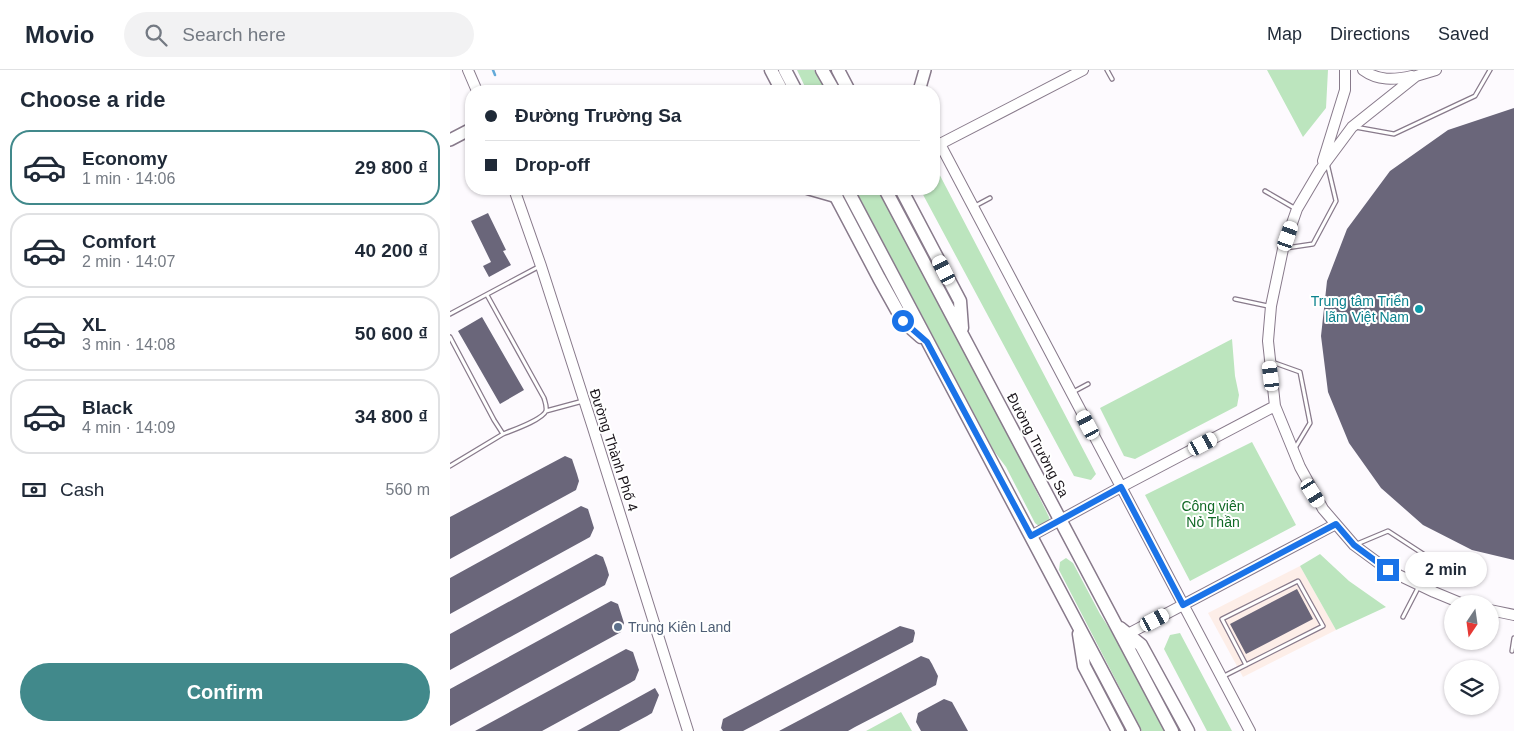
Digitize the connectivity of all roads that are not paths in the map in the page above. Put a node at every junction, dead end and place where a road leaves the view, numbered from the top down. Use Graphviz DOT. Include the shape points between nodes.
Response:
graph roads {
  1 [pos="468,70"];
  2 [pos="771,70"];
  3 [pos="785,70"];
  4 [pos="822,70"];
  5 [pos="838,70"];
  6 [pos="925,70"];
  7 [pos="1083,70"];
  8 [pos="1108,70"];
  9 [pos="1345,70"];
  10 [pos="1363,70"];
  11 [pos="1436,70"];
  12 [pos="1490,70"];
  13 [pos="1418,73"];
  14 [pos="1112,79"];
  15 [pos="474,85"];
  16 [pos="779,85"];
  17 [pos="793,85"];
  18 [pos="831,85"];
  19 [pos="846,85"];
  20 [pos="920,85"];
  21 [pos="1352,127"];
  22 [pos="465,132"];
  23 [pos="450,140"];
  24 [pos="1326,161"];
  25 [pos="1320,170"];
  26 [pos="1266,191"];
  27 [pos="516,195"];
  28 [pos="835,195"];
  29 [pos="850,195"];
  30 [pos="888,195"];
  31 [pos="904,195"];
  32 [pos="990,198"];
  33 [pos="973,206"];
  34 [pos="1297,209"];
  35 [pos="1283,248"];
  36 [pos="541,266"];
  37 [pos="487,295"];
  38 [pos="1235,299"];
  39 [pos="1271,306"];
  40 [pos="450,314"];
  41 [pos="962,333"];
  42 [pos="450,337"];
  43 [pos="927,342"];
  44 [pos="1269,360"];
  45 [pos="1088,384"];
  46 [pos="1072,393"];
  47 [pos="584,400"];
  48 [pos="1275,406"];
  49 [pos="546,412"];
  50 [pos="503,434"];
  51 [pos="1293,451"];
  52 [pos="450,466"];
  53 [pos="1121,487"];
  54 [pos="1061,520"];
  55 [pos="1336,524"];
  56 [pos="1031,536"];
  57 [pos="1354,545"];
  58 [pos="1419,586"];
  59 [pos="1434,592"];
  60 [pos="1444,596"];
  61 [pos="1183,605"];
  62 [pos="1499,612"];
  63 [pos="1514,615"];
  64 [pos="1403,617"];
  65 [pos="1078,624"];
  66 [pos="1116,625"];
  67 [pos="1128,634"];
  68 [pos="1514,638"];
  69 [pos="1512,651"];
  70 [pos="1246,665"];
  71 [pos="1222,677"];
  72 [pos="1165,688"];
  73 [pos="1152,694"];
  74 [pos="1119,702"];
  75 [pos="1106,708"];
  76 [pos="686,728"];
  77 [pos="1118,731"];
  78 [pos="1134,731"];
  79 [pos="1172,731"];
  80 [pos="1188,731"];
  81 [pos="1250,731"];
  1 -- 15 [label="street"];
  2 -- 16 [label="highway"];
  3 -- 17 [label="highway"];
  4 -- 18 [label="highway"];
  5 -- 19 [label="highway"];
  6 -- 20 [label="main road"];
  7 -- 33 [label="street" via="940,144"];
  8 -- 14 [label="lane"];
  9 -- 25 [label="street" via="1345,90"];
  10 -- 13 [label="street" via="1369,75 1397,80"];
  11 -- 13 [label="street"];
  12 -- 21 [label="lane" via="1475,96 1394,134"];
  13 -- 21 [label="street"];
  21 -- 24 [label="street"];
  22 -- 23 [label="main road"];
  24 -- 25 [label="street"];
  24 -- 35 [label="lane" via="1336,200 1313,244"];
  25 -- 34 [label="street"];
  26 -- 34 [label="lane"];
  27 -- 36 [label="street, Đường Thành Phố 4"];
  28 -- 43 [label="highway" via="903,321"];
  29 -- 43 [label="highway"];
  30 -- 41 [label="highway, Đường Trường Sa"];
  31 -- 41 [label="highway, Đường Trường Sa" via="960,300"];
  32 -- 33 [label="lane"];
  33 -- 46 [label="street"];
  34 -- 35 [label="street"];
  35 -- 39 [label="street"];
  36 -- 37 [label="lane"];
  36 -- 47 [label="street, Đường Thành Phố 4"];
  37 -- 40 [label="lane"];
  37 -- 49 [label="lane" via="544,398"];
  38 -- 39 [label="lane"];
  39 -- 44 [label="street"];
  41 -- 54 [label="highway, Đường Trường Sa"];
  42 -- 50 [label="lane"];
  43 -- 56 [label="highway"];
  44 -- 48 [label="street"];
  44 -- 51 [label="lane" via="1300,372 1310,423"];
  45 -- 46 [label="lane"];
  46 -- 53 [label="street"];
  47 -- 49 [label="lane"];
  47 -- 76 [label="street, Đường Thành Phố 4"];
  48 -- 51 [label="street"];
  48 -- 53 [label="street"];
  49 -- 50 [label="lane"];
  50 -- 52 [label="lane"];
  51 -- 55 [label="street" via="1313,493"];
  53 -- 54 [label="street"];
  53 -- 61 [label="street"];
  54 -- 56 [label="street"];
  54 -- 66 [label="highway, Đường Trường Sa"];
  55 -- 57 [label="street"];
  55 -- 61 [label="street"];
  56 -- 65 [label="highway"];
  57 -- 58 [label="street" via="1388,570"];
  57 -- 59 [label="lane" via="1388,531 1431,559"];
  58 -- 59 [label="street"];
  58 -- 64 [label="lane"];
  59 -- 60 [label="street"];
  61 -- 67 [label="street"];
  61 -- 71 [label="street"];
  62 -- 63 [label="street"];
  65 -- 74 [label="highway"];
  65 -- 75 [label="highway" via="1084,666"];
  66 -- 67 [label="highway, Đường Trường Sa"];
  66 -- 73 [label="highway, Đường Trường Sa"];
  67 -- 72 [label="highway, Đường Trường Sa" via="1141,645"];
  68 -- 69 [label="lane"];
  70 -- 70 [label="lane" via="1323,626 1298,581 1222,620"];
  70 -- 71 [label="lane"];
  71 -- 81 [label="street"];
  72 -- 73 [label="highway"];
  72 -- 80 [label="highway, Đường Trường Sa"];
  73 -- 79 [label="highway, Đường Trường Sa"];
  74 -- 75 [label="highway"];
  74 -- 78 [label="highway"];
  75 -- 77 [label="highway"];
}
